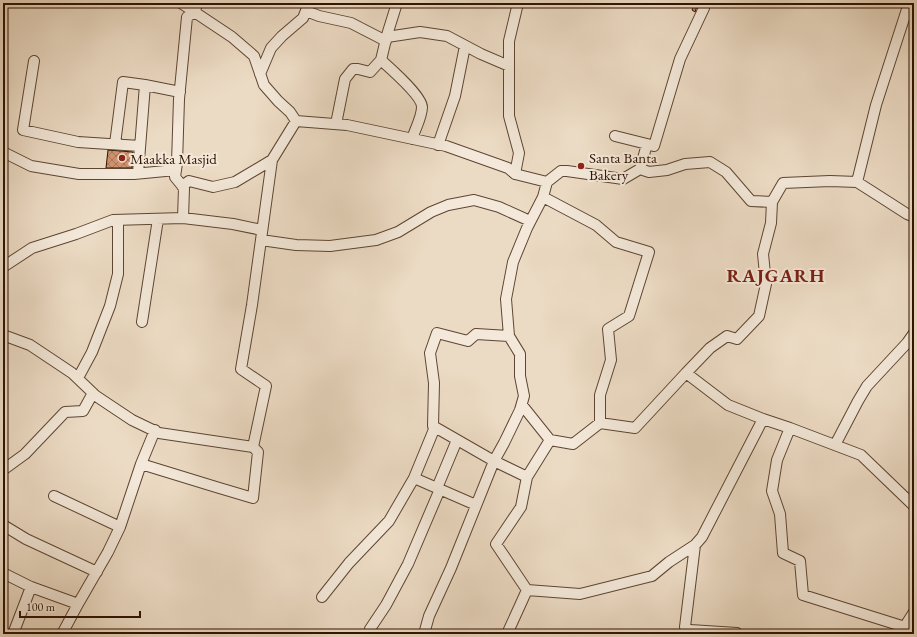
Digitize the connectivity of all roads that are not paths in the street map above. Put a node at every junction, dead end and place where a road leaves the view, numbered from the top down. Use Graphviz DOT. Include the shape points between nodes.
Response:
graph roads {
  1 [pos="181,3"];
  2 [pos="397,3"];
  3 [pos="518,3"];
  4 [pos="705,3"];
  5 [pos="909,3"];
  6 [pos="308,7"];
  7 [pos="196,8"];
  8 [pos="386,39"];
  9 [pos="466,46"];
  10 [pos="381,60"];
  11 [pos="34,61"];
  12 [pos="509,66"];
  13 [pos="260,74"];
  14 [pos="145,84"];
  15 [pos="180,92"];
  16 [pos="296,121"];
  17 [pos="336,124"];
  18 [pos="615,136"];
  19 [pos="412,140"];
  20 [pos="115,144"];
  21 [pos="647,144"];
  22 [pos="438,145"];
  23 [pos="140,146"];
  24 [pos="3,152"];
  25 [pos="272,160"];
  26 [pos="640,169"];
  27 [pos="176,170"];
  28 [pos="138,173"];
  29 [pos="515,174"];
  30 [pos="547,182"];
  31 [pos="857,182"];
  32 [pos="182,186"];
  33 [pos="543,197"];
  34 [pos="772,202"];
  35 [pos="914,216"];
  36 [pos="183,218"];
  37 [pos="158,219"];
  38 [pos="118,220"];
  39 [pos="530,221"];
  40 [pos="261,235"];
  41 [pos="6,263"];
  42 [pos="142,322"];
  43 [pos="914,333"];
  44 [pos="3,335"];
  45 [pos="509,336"];
  46 [pos="686,373"];
  47 [pos="78,378"];
  48 [pos="93,393"];
  49 [pos="522,405"];
  50 [pos="763,419"];
  51 [pos="600,423"];
  52 [pos="435,427"];
  53 [pos="790,428"];
  54 [pos="155,430"];
  55 [pos="457,440"];
  56 [pos="550,440"];
  57 [pos="835,445"];
  58 [pos="253,447"];
  59 [pos="494,461"];
  60 [pos="141,464"];
  61 [pos="3,469"];
  62 [pos="527,477"];
  63 [pos="414,478"];
  64 [pos="439,489"];
  65 [pos="54,496"];
  66 [pos="476,506"];
  67 [pos="914,506"];
  68 [pos="3,525"];
  69 [pos="120,527"];
  70 [pos="695,544"];
  71 [pos="97,572"];
  72 [pos="3,573"];
  73 [pos="31,587"];
  74 [pos="527,590"];
  75 [pos="322,597"];
  76 [pos="78,604"];
  77 [pos="914,612"];
  78 [pos="370,629"];
  79 [pos="903,630"];
  80 [pos="13,634"];
  81 [pos="62,634"];
  82 [pos="424,634"];
  83 [pos="507,634"];
  84 [pos="736,634"];
  1 -- 7 [label="street"];
  2 -- 8 [label="street"];
  3 -- 12 [label="street" via="509,41"];
  4 -- 21 [label="street" via="680,59 654,146"];
  5 -- 31 [label="street" via="876,104"];
  6 -- 8 [label="street" via="318,16 351,23"];
  6 -- 13 [label="street" via="304,18 271,48"];
  7 -- 13 [label="street" via="254,56"];
  7 -- 15 [label="street" via="187,17"];
  8 -- 9 [label="street" via="420,32 447,36"];
  8 -- 10 [label="street"];
  9 -- 12 [label="street"];
  9 -- 22 [label="street" via="455,96"];
  10 -- 17 [label="street" via="370,72 353,69 345,79"];
  10 -- 19 [label="street" via="417,96 422,105"];
  11 -- 20 [label="street" via="23,130 78,142"];
  12 -- 29 [label="street" via="509,116 519,153"];
  13 -- 16 [label="street" via="264,85"];
  14 -- 15 [label="street"];
  14 -- 20 [label="street" via="123,82"];
  14 -- 23 [label="street"];
  15 -- 27 [label="street"];
  16 -- 17 [label="street"];
  16 -- 25 [label="street"];
  17 -- 19 [label="street"];
  18 -- 21 [label="street"];
  19 -- 22 [label="street"];
  20 -- 23 [label="street"];
  21 -- 26 [label="street"];
  22 -- 29 [label="street" via="508,168"];
  23 -- 28 [label="street"];
  24 -- 28 [label="street" via="31,166 79,174"];
  25 -- 32 [label="street" via="235,182 213,187 189,181"];
  25 -- 40 [label="street"];
  26 -- 30 [label="street" via="623,179 567,170 561,171"];
  26 -- 34 [label="street" via="649,172 685,164 710,162 726,172 751,201"];
  27 -- 28 [label="street"];
  27 -- 32 [label="street" via="174,177"];
  29 -- 30 [label="street"];
  30 -- 33 [label="street"];
  31 -- 34 [label="street" via="783,183"];
  31 -- 35 [label="street"];
  32 -- 36 [label="street"];
  33 -- 39 [label="street"];
  33 -- 51 [label="street" via="596,225 616,242 649,252 630,316 608,330 611,360 600,395"];
  34 -- 46 [label="street" via="771,224 762,254 766,284 759,316 737,339 727,336 710,348"];
  36 -- 37 [label="street"];
  36 -- 40 [label="street" via="233,224"];
  37 -- 38 [label="street"];
  37 -- 42 [label="street"];
  38 -- 41 [label="street" via="32,248"];
  38 -- 47 [label="street" via="118,274 115,287 92,352"];
  39 -- 40 [label="street" via="499,207 474,200 448,205 398,232 376,240 330,246 296,245"];
  39 -- 45 [label="street" via="514,262 506,299"];
  40 -- 58 [label="street" via="241,369 266,386"];
  43 -- 57 [label="street" via="867,386"];
  44 -- 47 [label="street" via="30,345"];
  45 -- 49 [label="street" via="520,354 520,376 524,396"];
  45 -- 52 [label="street" via="476,334 468,341 437,333 430,353"];
  46 -- 50 [label="street" via="728,405"];
  46 -- 51 [label="street" via="635,428"];
  47 -- 48 [label="street"];
  48 -- 54 [label="street" via="132,420"];
  48 -- 61 [label="street" via="83,411 65,412 25,454"];
  49 -- 56 [label="street"];
  49 -- 59 [label="street"];
  50 -- 53 [label="street"];
  50 -- 70 [label="street" via="702,537"];
  51 -- 56 [label="street" via="573,444"];
  52 -- 55 [label="street"];
  52 -- 63 [label="street"];
  53 -- 57 [label="street"];
  53 -- 79 [label="street" via="777,460 772,491 780,514 783,553 800,561 803,595"];
  54 -- 58 [label="street" via="159,433"];
  54 -- 60 [label="street"];
  55 -- 59 [label="street"];
  55 -- 64 [label="street"];
  56 -- 62 [label="street"];
  57 -- 67 [label="street" via="861,455"];
  58 -- 60 [label="street" via="258,452 253,498"];
  59 -- 62 [label="street"];
  59 -- 66 [label="street"];
  60 -- 69 [label="street"];
  62 -- 74 [label="street" via="521,508 496,544"];
  63 -- 64 [label="street"];
  63 -- 75 [label="street" via="389,521 349,563"];
  64 -- 66 [label="street"];
  64 -- 78 [label="street" via="408,564"];
  65 -- 69 [label="street"];
  66 -- 82 [label="street" via="429,616"];
  68 -- 71 [label="street" via="26,539"];
  69 -- 71 [label="street"];
  70 -- 74 [label="street" via="652,576 580,594"];
  70 -- 84 [label="street" via="685,627 690,630"];
  71 -- 76 [label="street"];
  72 -- 73 [label="street"];
  73 -- 76 [label="street"];
  73 -- 80 [label="street"];
  74 -- 83 [label="street"];
  76 -- 81 [label="street"];
  77 -- 79 [label="street"];
}
